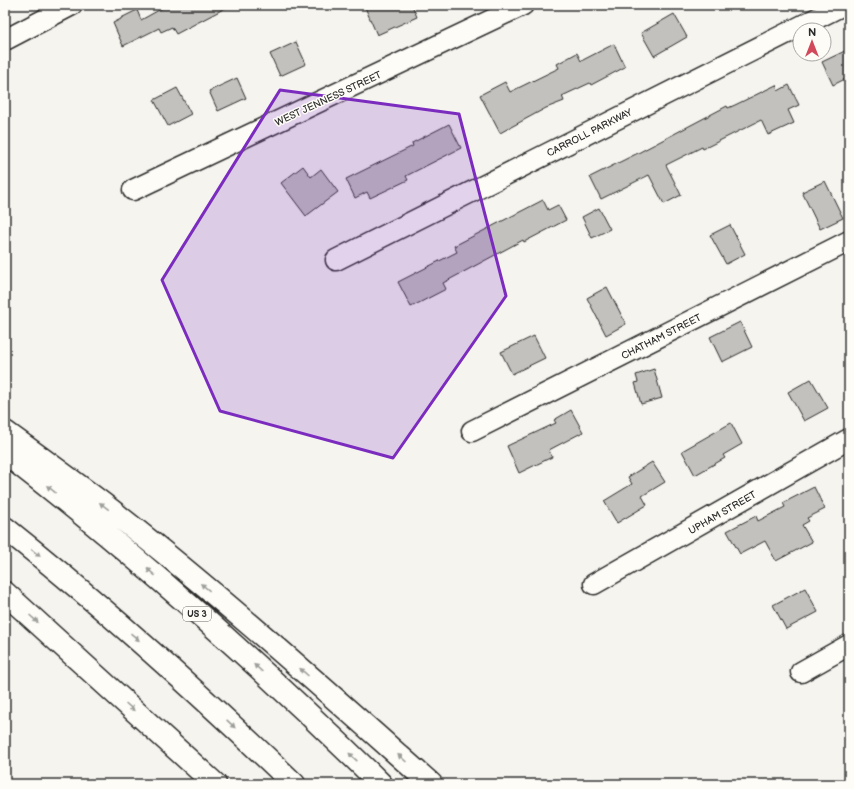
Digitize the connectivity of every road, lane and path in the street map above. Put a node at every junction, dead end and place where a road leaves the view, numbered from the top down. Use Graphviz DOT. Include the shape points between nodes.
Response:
graph roads {
  1 [pos="72,5"];
  2 [pos="523,5"];
  3 [pos="843,5"];
  4 [pos="5,40"];
  5 [pos="133,190"];
  6 [pos="849,241"];
  7 [pos="336,260"];
  8 [pos="472,431"];
  9 [pos="5,432"];
  10 [pos="849,439"];
  11 [pos="5,453"];
  12 [pos="5,528"];
  13 [pos="594,584"];
  14 [pos="5,593"];
  15 [pos="849,645"];
  16 [pos="801,672"];
  17 [pos="215,784"];
  18 [pos="294,784"];
  19 [pos="381,784"];
  20 [pos="431,784"];
  1 -- 4 [label="street"];
  2 -- 5 [label="street, WEST JENNESS STREET"];
  3 -- 7 [label="street, CARROLL PARKWAY"];
  6 -- 8 [label="street, CHATHAM STREET"];
  20 -- 9 [label="highway, one-way" via="226,604 112,512"];
  10 -- 13 [label="street, UPHAM STREET"];
  19 -- 11 [label="highway, US 3, one-way" via="273,681 161,582 103,531"];
  12 -- 18 [label="highway, one-way" via="156,655"];
  14 -- 17 [label="highway, one-way"];
  15 -- 16 [label="street"];
}
